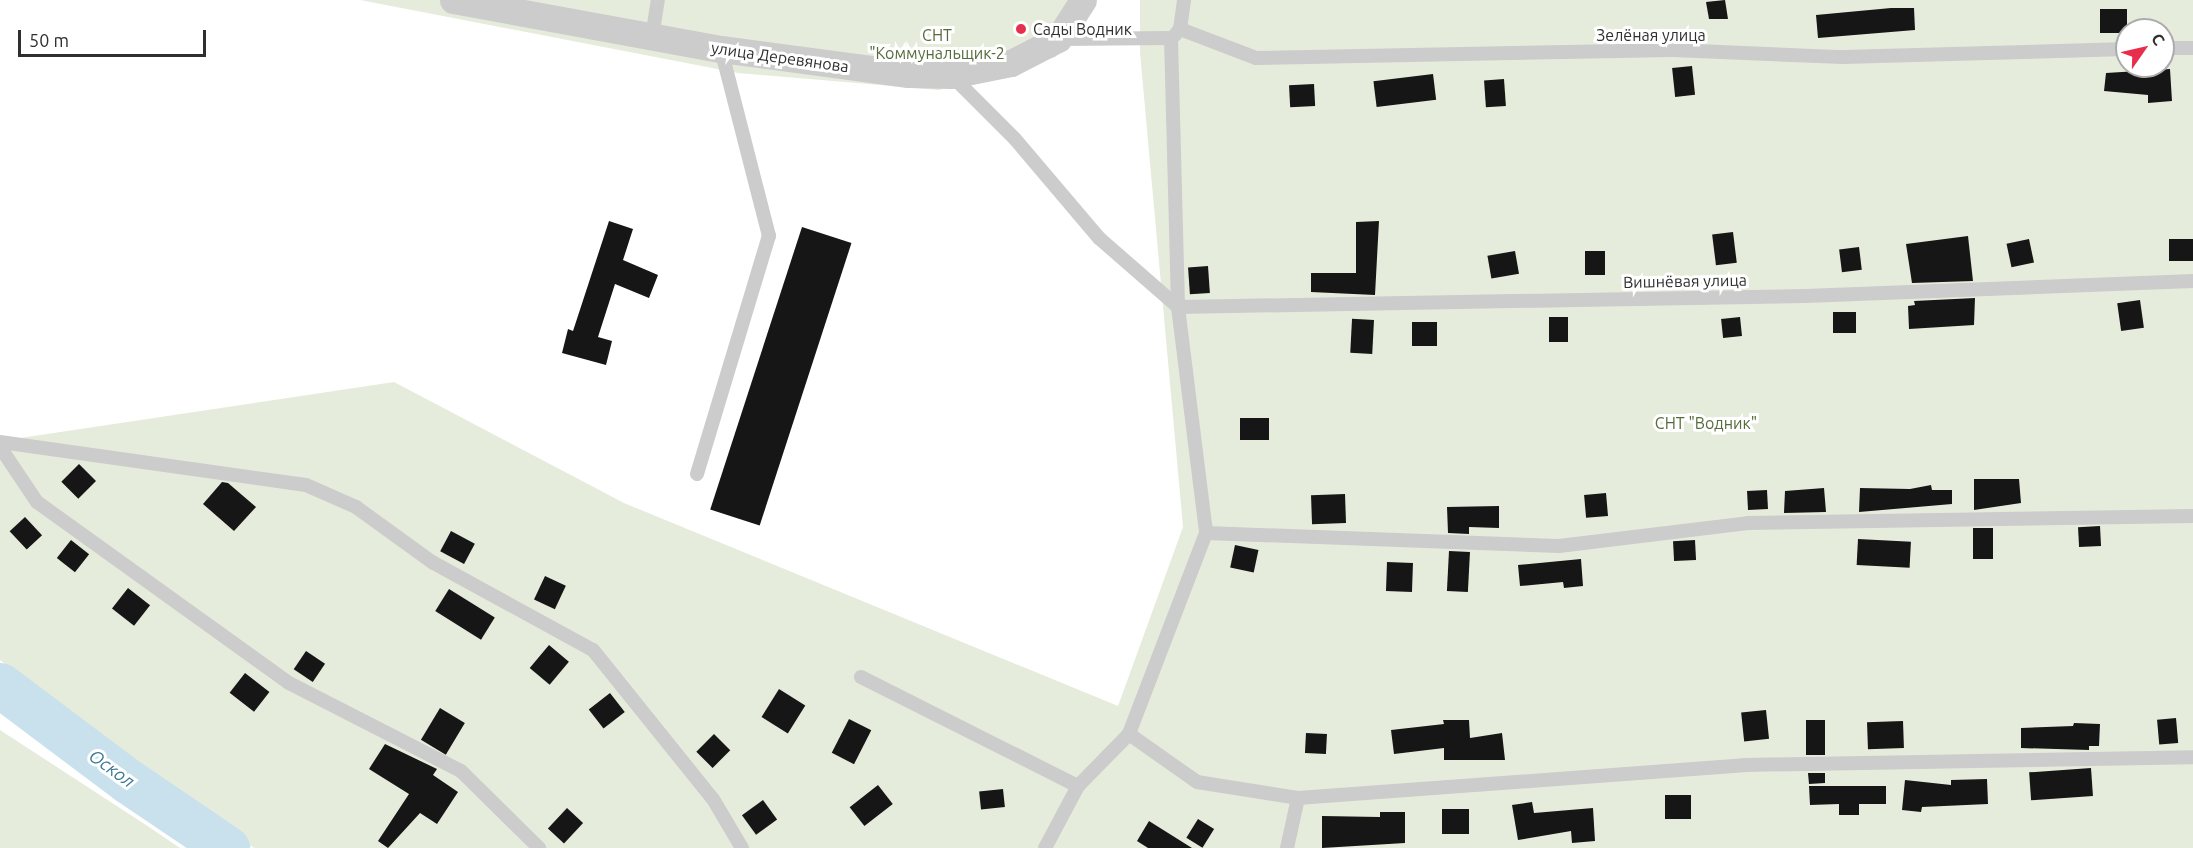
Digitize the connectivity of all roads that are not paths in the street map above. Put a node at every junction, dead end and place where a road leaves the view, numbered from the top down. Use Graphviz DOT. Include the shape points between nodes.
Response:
graph roads {
  1 [pos="453,0"];
  2 [pos="658,0"];
  3 [pos="1083,0"];
  4 [pos="1184,0"];
  5 [pos="1176,33"];
  6 [pos="652,37"];
  7 [pos="1058,39"];
  8 [pos="2175,48"];
  9 [pos="2193,48"];
  10 [pos="2115,49"];
  11 [pos="720,50"];
  12 [pos="951,75"];
  13 [pos="2193,281"];
  14 [pos="1178,307"];
  15 [pos="0,442"];
  16 [pos="0,447"];
  17 [pos="697,474"];
  18 [pos="2193,516"];
  19 [pos="1206,533"];
  20 [pos="861,677"];
  21 [pos="1129,734"];
  22 [pos="2193,757"];
  23 [pos="1078,786"];
  24 [pos="1298,798"];
  25 [pos="539,848"];
  26 [pos="742,848"];
  27 [pos="1045,848"];
  28 [pos="1287,848"];
  1 -- 6 [label="street, улица Деревянова"];
  2 -- 6 [label="lane"];
  3 -- 7 [label="street"];
  4 -- 5 [label="lane"];
  5 -- 7 [label="lane"];
  5 -- 10 [label="lane, Зелёная улица" via="1256,58 1672,50 1843,57"];
  5 -- 14 [label="lane"];
  6 -- 11 [label="street, улица Деревянова"];
  7 -- 12 [label="street, улица Деревянова" via="1011,63"];
  8 -- 9 [label="lane"];
  11 -- 12 [label="street, улица Деревянова" via="908,74"];
  11 -- 17 [label="lane" via="769,236"];
  12 -- 14 [label="lane" via="1015,139 1099,238"];
  13 -- 14 [label="lane, Вишнёвая улица" via="1805,296"];
  14 -- 19 [label="lane"];
  15 -- 26 [label="lane" via="306,485 356,507 432,562 593,650 714,799"];
  16 -- 25 [label="lane" via="38,502 289,683 461,771"];
  18 -- 19 [label="lane" via="1748,523 1559,546"];
  19 -- 21 [label="lane"];
  20 -- 23 [label="lane"];
  21 -- 23 [label="lane"];
  21 -- 24 [label="lane" via="1197,782"];
  22 -- 24 [label="lane" via="1744,765"];
  23 -- 27 [label="lane"];
  24 -- 28 [label="lane"];
}
